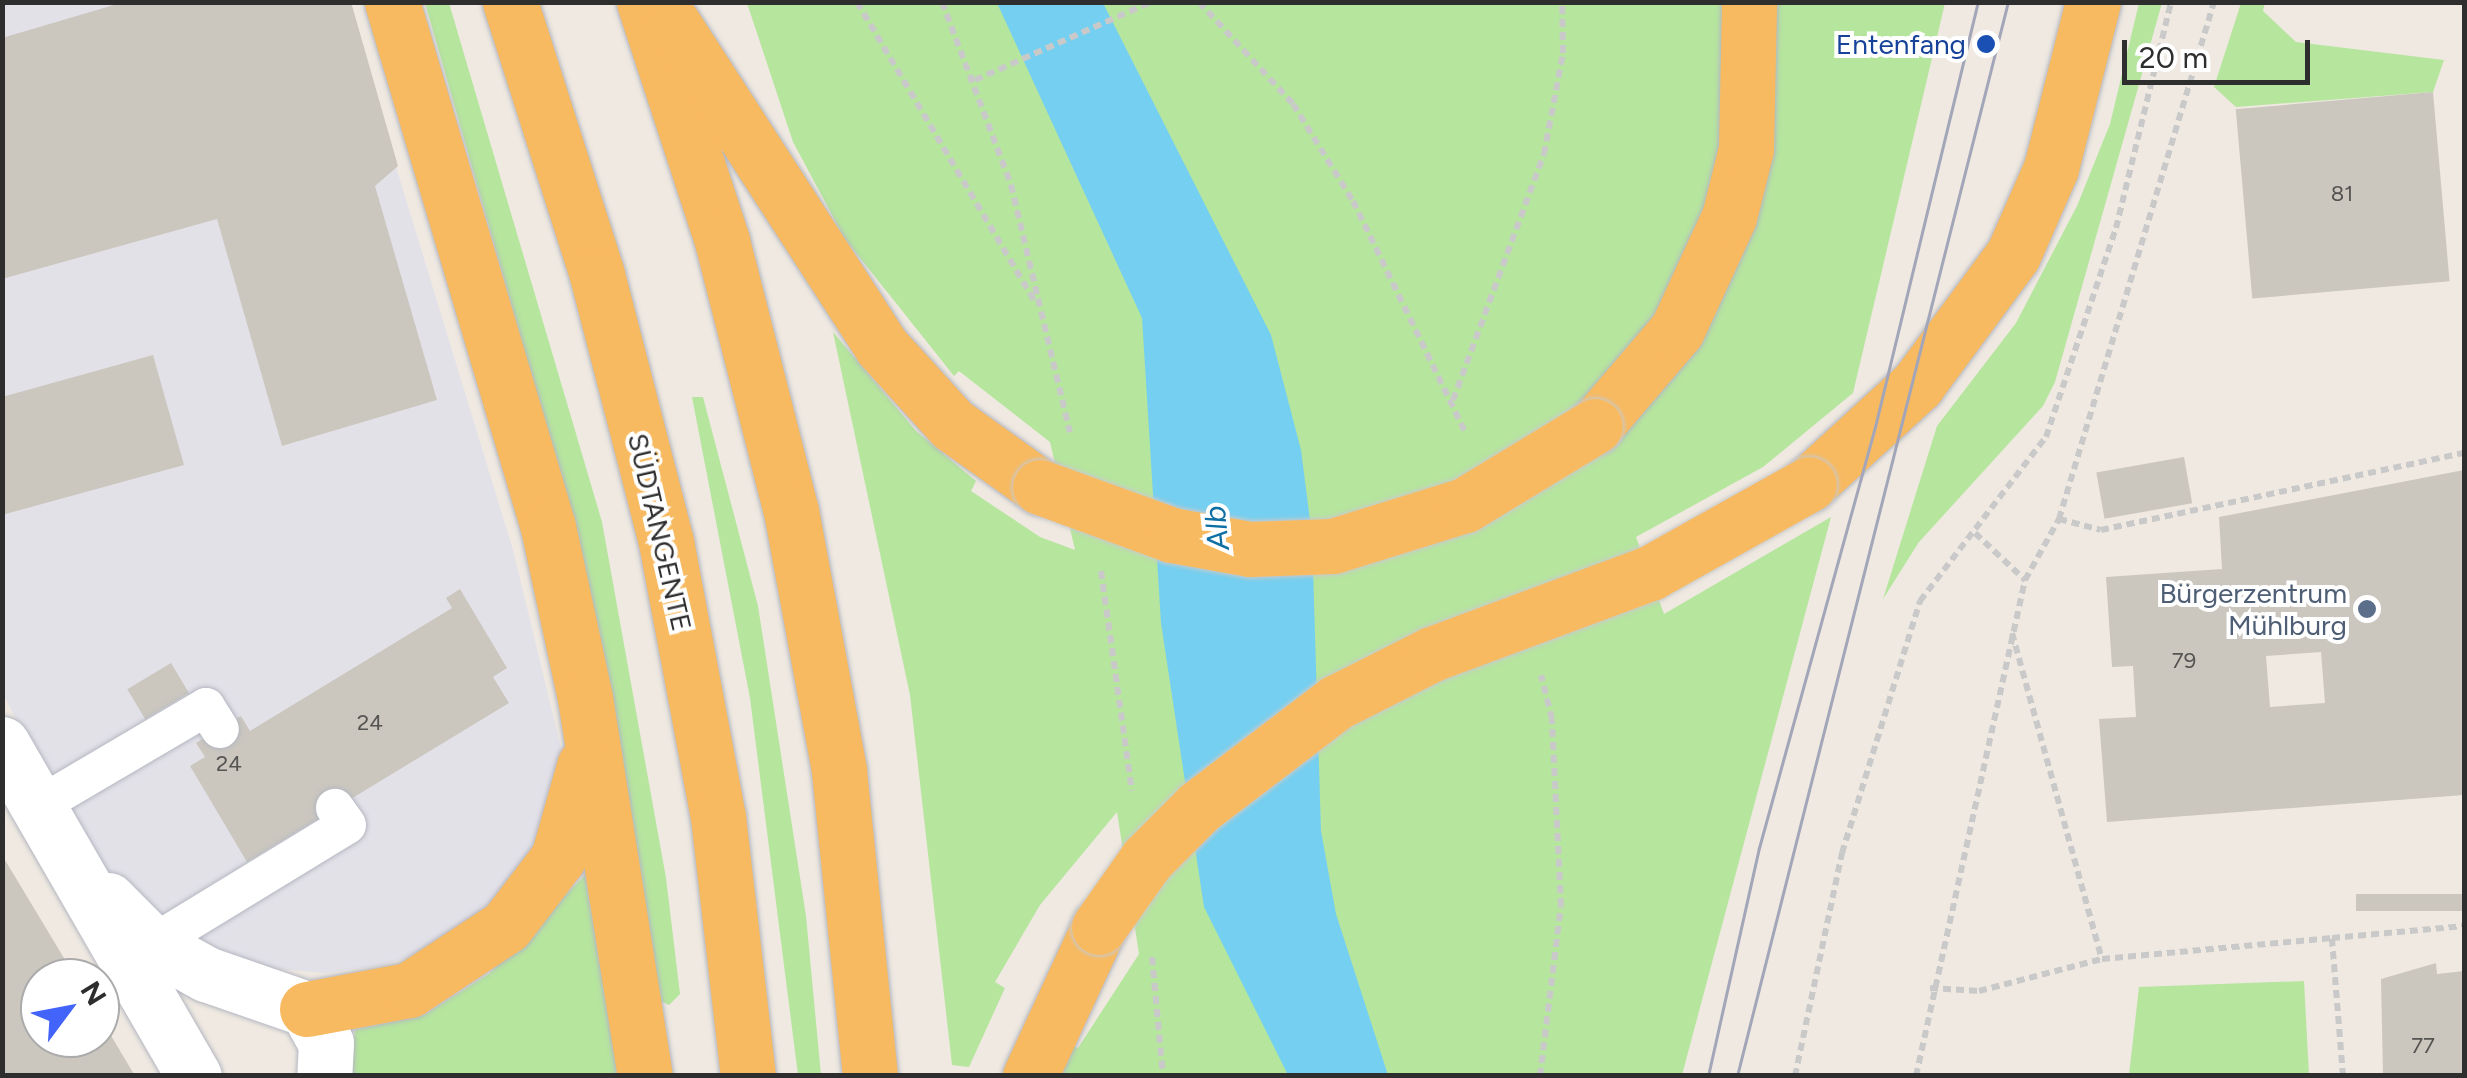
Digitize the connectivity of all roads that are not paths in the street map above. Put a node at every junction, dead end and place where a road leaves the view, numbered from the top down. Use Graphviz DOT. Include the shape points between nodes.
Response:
graph roads {
  1 [pos="392,2"];
  2 [pos="510,2"];
  3 [pos="644,2"];
  4 [pos="659,2"];
  5 [pos="1748,2"];
  6 [pos="2094,2"];
  7 [pos="585,698"];
  8 [pos="220,729"];
  9 [pos="2,744"];
  10 [pos="38,806"];
  11 [pos="336,808"];
  12 [pos="74,867"];
  13 [pos="152,944"];
  14 [pos="307,1008"];
  15 [pos="194,1076"];
  16 [pos="324,1076"];
  17 [pos="645,1076"];
  18 [pos="748,1076"];
  19 [pos="870,1076"];
  20 [pos="1030,1076"];
  1 -- 7 [label="highway" via="543,508"];
  2 -- 18 [label="highway, SÜDTANGENTE" via="597,275 666,542 718,817"];
  3 -- 19 [label="highway" via="722,241 791,511 839,771"];
  4 -- 5 [label="highway, bridge" via="881,346 953,424 1040,487 1172,535 1250,550 1333,546 1466,505 1595,426 1677,330 1729,217 1746,149"];
  6 -- 20 [label="highway, bridge" via="2051,168 2013,254 1917,385 1809,484 1650,572 1432,654 1336,702 1265,750 1147,859 1099,928"];
  7 -- 14 [label="highway" via="585,763 573,825 558,858 506,926 409,990"];
  7 -- 17 [label="highway"];
  8 -- 10 [label="lane" via="206,707"];
  9 -- 10 [label="street"];
  10 -- 12 [label="street"];
  11 -- 13 [label="lane" via="347,825"];
  12 -- 13 [label="street"];
  12 -- 15 [label="street"];
  13 -- 14 [label="street" via="206,974"];
  14 -- 16 [label="street" via="326,1044"];
}
